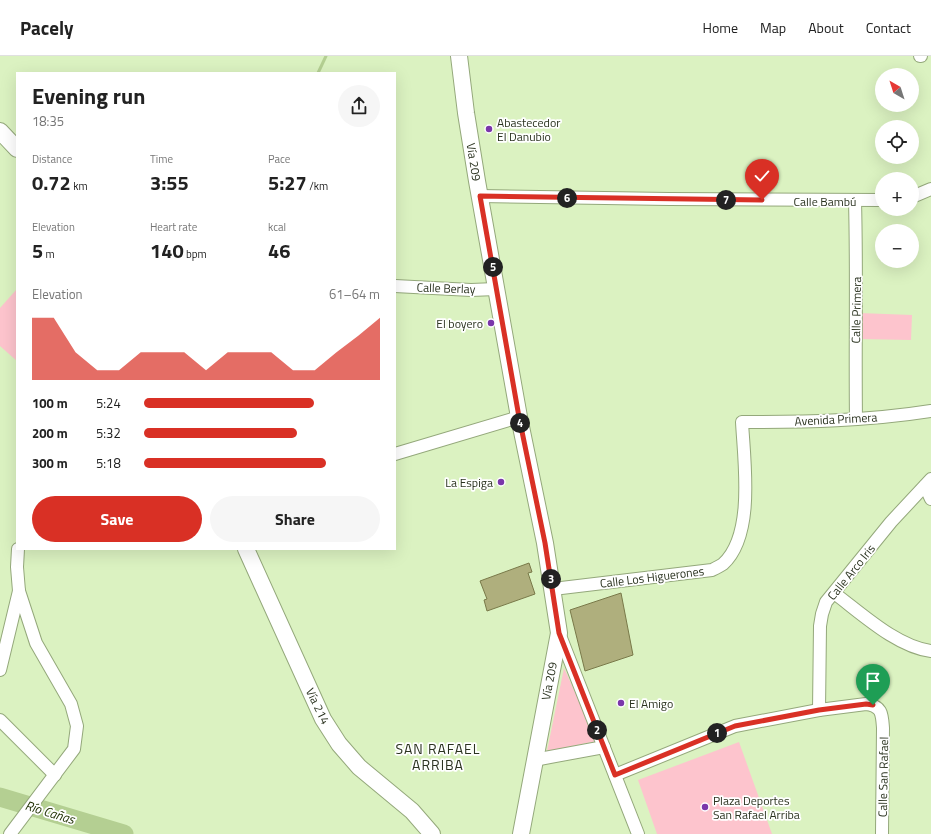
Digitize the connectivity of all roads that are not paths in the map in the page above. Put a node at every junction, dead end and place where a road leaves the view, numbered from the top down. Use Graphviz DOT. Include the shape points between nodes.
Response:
graph roads {
  1 [pos="459,56"];
  2 [pos="0,131"];
  3 [pos="16,148"];
  4 [pos="931,189"];
  5 [pos="919,194"];
  6 [pos="480,196"];
  7 [pos="875,200"];
  8 [pos="855,201"];
  9 [pos="396,286"];
  10 [pos="496,289"];
  11 [pos="931,411"];
  12 [pos="519,417"];
  13 [pos="856,419"];
  14 [pos="742,422"];
  15 [pos="396,454"];
  16 [pos="928,482"];
  17 [pos="931,499"];
  18 [pos="18,550"];
  19 [pos="246,550"];
  20 [pos="553,589"];
  21 [pos="19,591"];
  22 [pos="834,592"];
  23 [pos="559,633"];
  24 [pos="931,651"];
  25 [pos="0,670"];
  26 [pos="819,710"];
  27 [pos="0,720"];
  28 [pos="604,747"];
  29 [pos="534,760"];
  30 [pos="55,775"];
  31 [pos="615,775"];
  32 [pos="11,832"];
  33 [pos="432,834"];
  34 [pos="521,834"];
  35 [pos="638,834"];
  36 [pos="882,834"];
  1 -- 6 [label="main road, Vía 209"];
  2 -- 3 [label="main road"];
  4 -- 5 [label="street"];
  6 -- 8 [label="street, Calle Bambú"];
  6 -- 10 [label="main road, Vía 209"];
  7 -- 8 [label="street, Calle Bambú"];
  8 -- 13 [label="street, Calle Primera"];
  9 -- 10 [label="street, Calle Berlay"];
  10 -- 12 [label="main road, Vía 209"];
  11 -- 13 [label="street, Avenida Primera"];
  12 -- 15 [label="street"];
  12 -- 20 [label="main road, Vía 209"];
  13 -- 14 [label="street, Avenida Primera" via="820,422"];
  14 -- 20 [label="street, Calle Los Higuerones" via="746,501 735,547 722,564 712,570"];
  16 -- 17 [label="street"];
  16 -- 22 [label="street, Calle Arco Iris" via="891,522"];
  18 -- 21 [label="street"];
  19 -- 33 [label="main road, Vía 214" via="323,719 360,767 412,811"];
  20 -- 23 [label="main road, Vía 209"];
  21 -- 25 [label="street"];
  21 -- 30 [label="street" via="36,643 71,704 76,726 74,749"];
  22 -- 24 [label="street" via="905,644"];
  22 -- 26 [label="street, Calle Arco Iris" via="826,602 820,626"];
  23 -- 28 [label="street"];
  23 -- 29 [label="main road, Vía 209"];
  26 -- 31 [label="street, Calle San Rafael" via="735,726"];
  26 -- 36 [label="street, Calle San Rafael" via="866,704 878,708 884,728"];
  27 -- 30 [label="street"];
  28 -- 29 [label="street"];
  28 -- 31 [label="street"];
  29 -- 34 [label="main road, Vía 209"];
  30 -- 32 [label="street"];
  31 -- 35 [label="street"];
}
